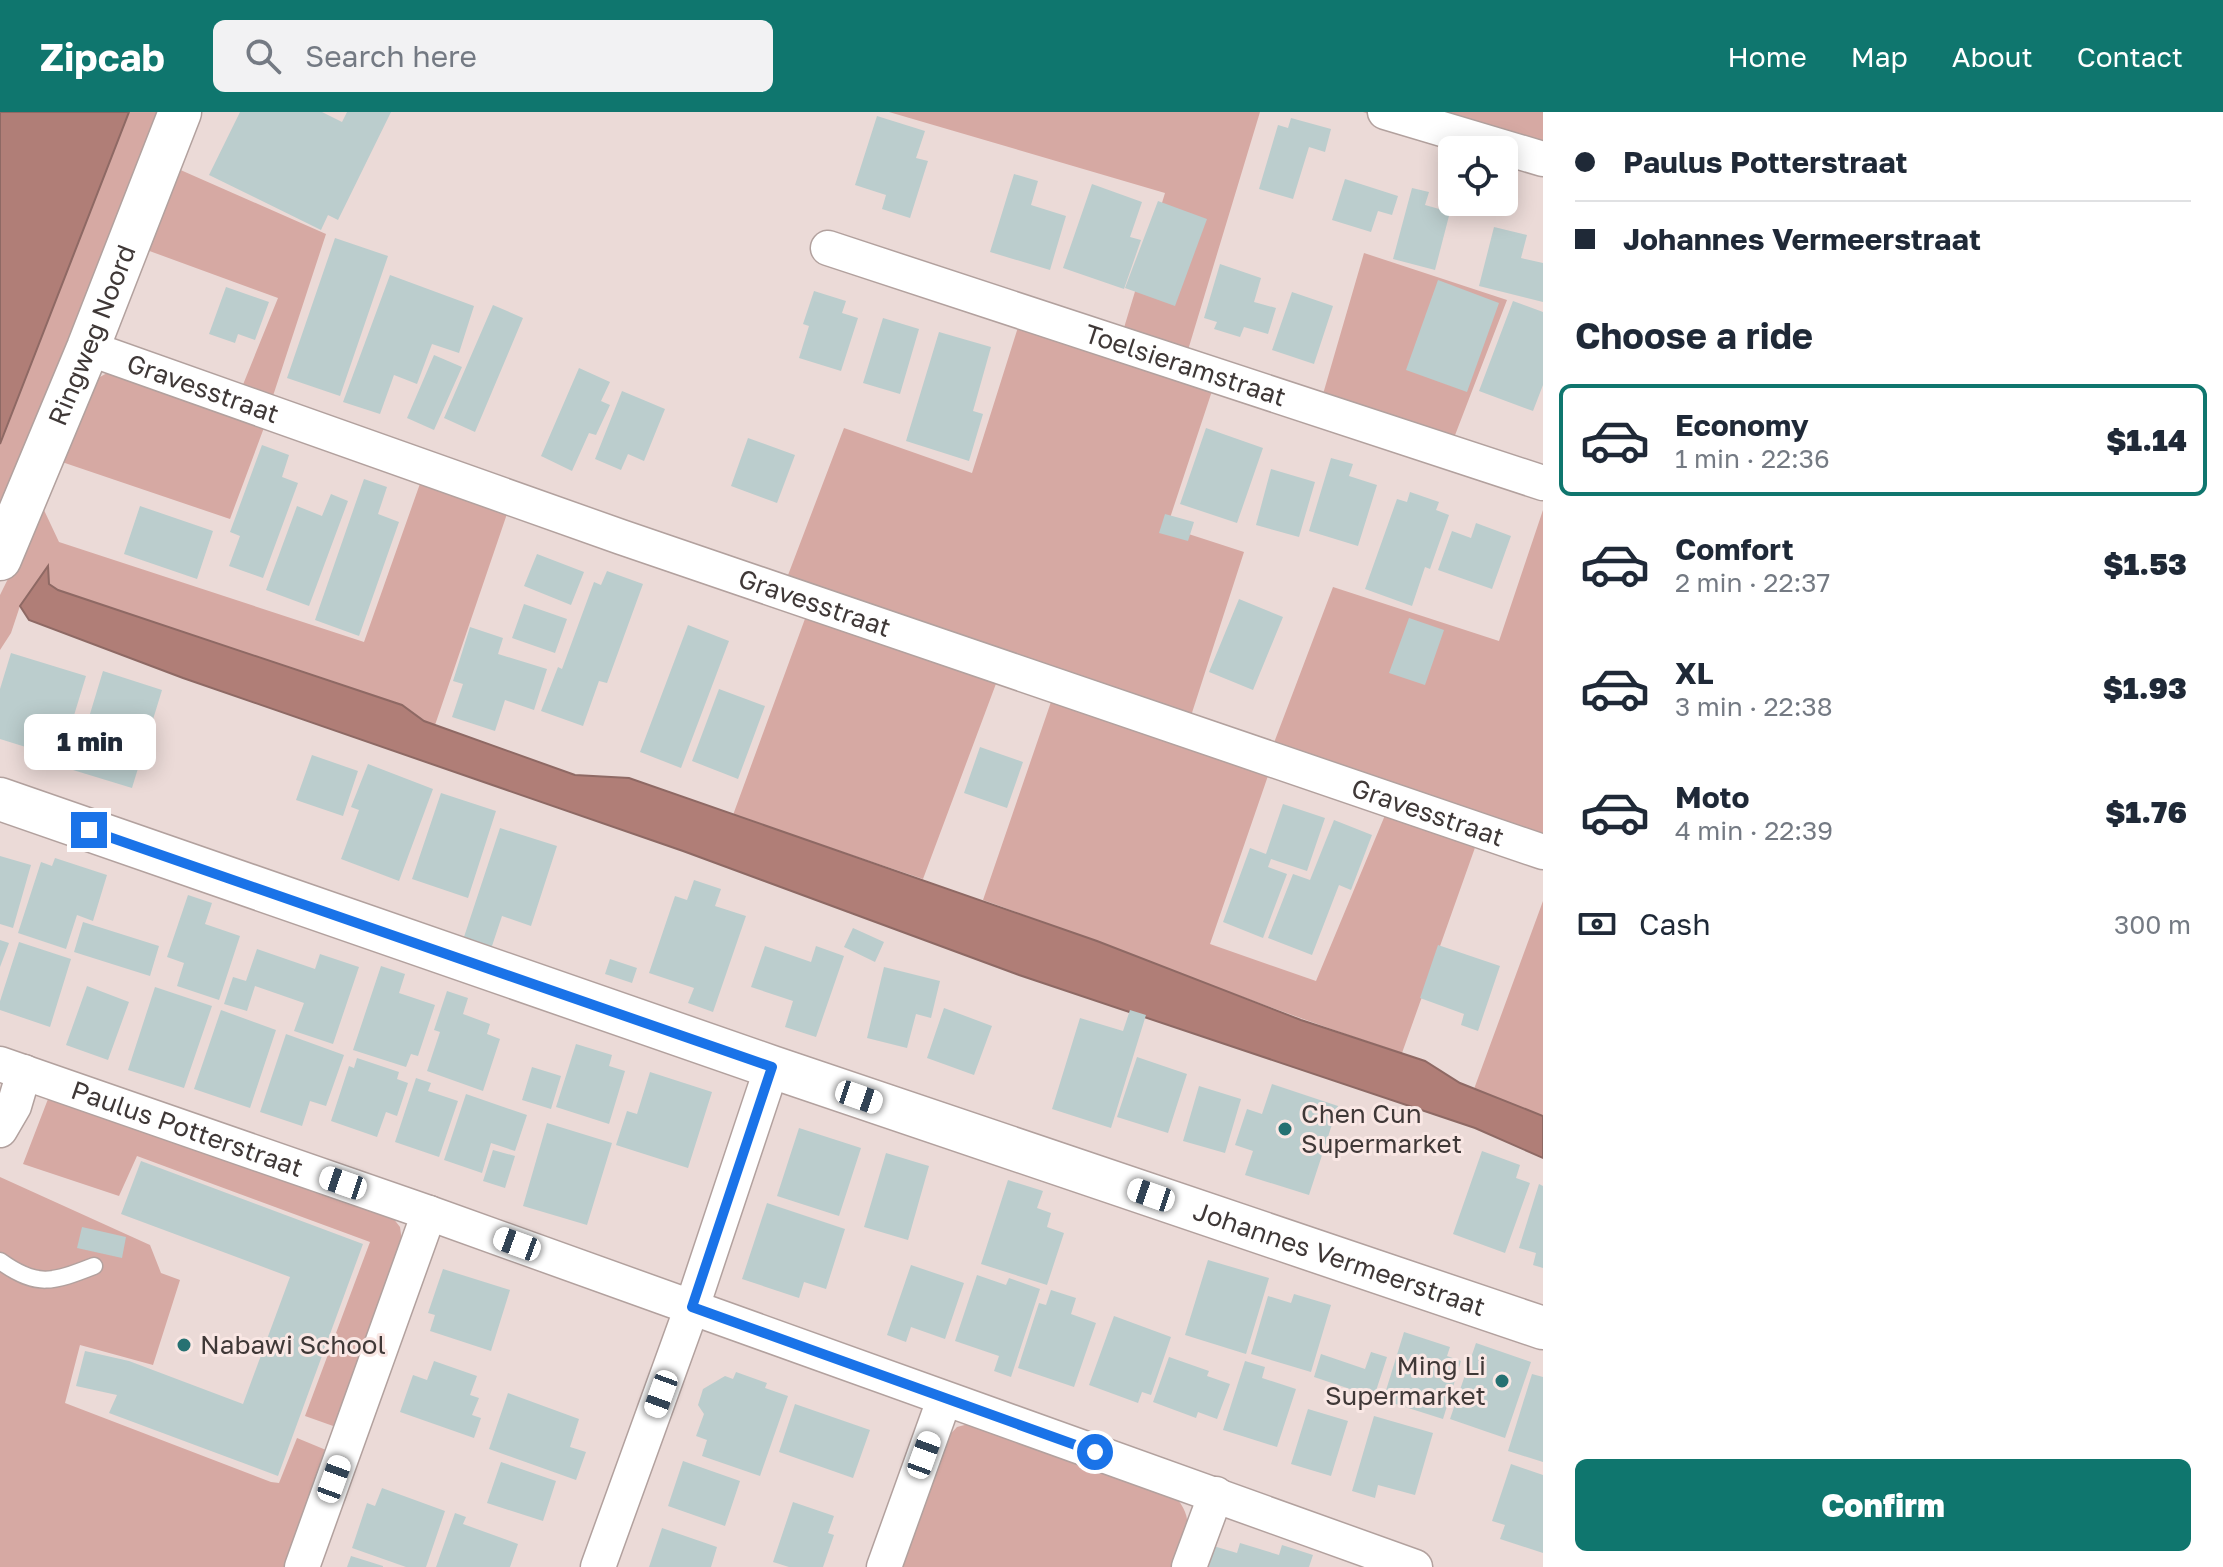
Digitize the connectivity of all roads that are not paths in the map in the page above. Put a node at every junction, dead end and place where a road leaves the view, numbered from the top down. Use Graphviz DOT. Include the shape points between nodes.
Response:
graph roads {
  1 [pos="180,112"];
  2 [pos="1385,112"];
  3 [pos="1543,159"];
  4 [pos="828,248"];
  5 [pos="88,348"];
  6 [pos="1543,483"];
  7 [pos="0,559"];
  8 [pos="0,799"];
  9 [pos="1543,852"];
  10 [pos="772,1067"];
  11 [pos="12,1068"];
  12 [pos="0,1130"];
  13 [pos="429,1213"];
  14 [pos="0,1261"];
  15 [pos="94,1266"];
  16 [pos="692,1307"];
  17 [pos="1543,1328"];
  18 [pos="944,1400"];
  19 [pos="1216,1494"];
  20 [pos="302,1567"];
  21 [pos="598,1567"];
  22 [pos="884,1567"];
  23 [pos="1189,1567"];
  24 [pos="1415,1567"];
  1 -- 5 [label="street, Ringweg Noord"];
  2 -- 3 [label="street"];
  4 -- 6 [label="street, Toelsieramstraat"];
  5 -- 7 [label="street, Ringweg Noord"];
  5 -- 9 [label="street, Gravesstraat" via="621,537"];
  8 -- 10 [label="street, Johannes Vermeerstraat"];
  10 -- 16 [label="street"];
  10 -- 17 [label="street, Johannes Vermeerstraat"];
  11 -- 12 [label="street" via="14,1106"];
  11 -- 13 [label="street, Paulus Potterstraat"];
  13 -- 16 [label="street, Paulus Potterstraat"];
  13 -- 20 [label="street"];
  14 -- 15 [label="lane" via="36,1281 58,1280"];
  16 -- 18 [label="street, Paulus Potterstraat"];
  16 -- 21 [label="street"];
  18 -- 19 [label="street, Paulus Potterstraat"];
  18 -- 22 [label="street"];
  19 -- 23 [label="street"];
  19 -- 24 [label="street, Paulus Potterstraat"];
}
